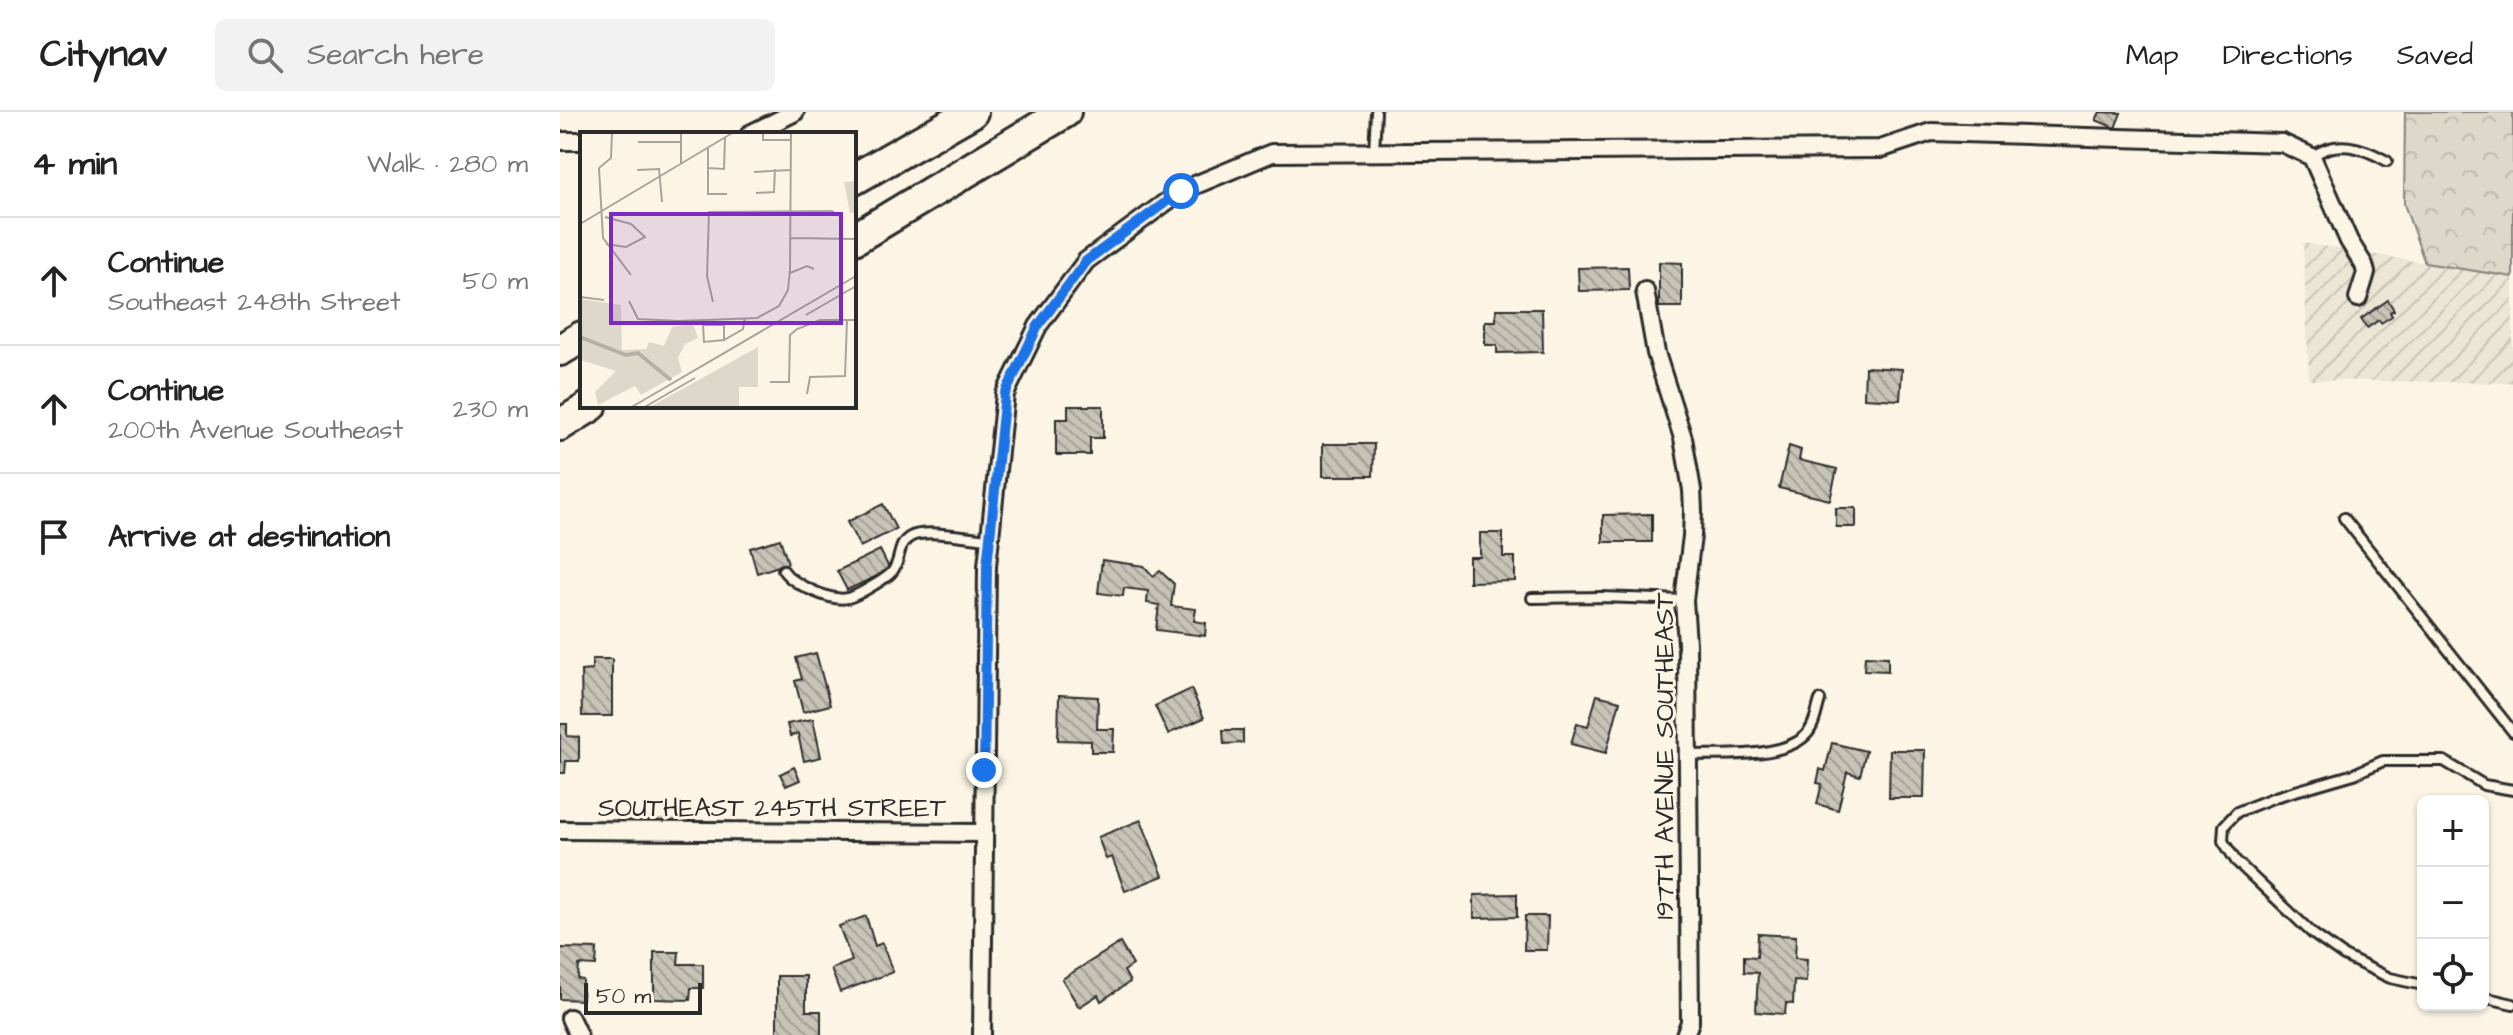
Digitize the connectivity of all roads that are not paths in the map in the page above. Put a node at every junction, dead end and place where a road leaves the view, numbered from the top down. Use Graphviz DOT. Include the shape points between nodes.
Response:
graph roads {
  1 [pos="795,112"];
  2 [pos="972,112"];
  3 [pos="1065,112"];
  4 [pos="1376,112"];
  5 [pos="754,132"];
  6 [pos="1374,152"];
  7 [pos="2312,157"];
  8 [pos="2387,161"];
  9 [pos="856,178"];
  10 [pos="856,238"];
  11 [pos="1645,291"];
  12 [pos="2358,298"];
  13 [pos="580,338"];
  14 [pos="560,350"];
  15 [pos="588,408"];
  16 [pos="560,425"];
  17 [pos="2344,518"];
  18 [pos="989,539"];
  19 [pos="783,570"];
  20 [pos="1532,598"];
  21 [pos="1684,600"];
  22 [pos="1820,700"];
  23 [pos="2513,732"];
  24 [pos="1688,755"];
  25 [pos="2513,790"];
  26 [pos="560,830"];
  27 [pos="983,833"];
  28 [pos="2417,984"];
  29 [pos="2489,998"];
  30 [pos="2513,1004"];
  31 [pos="570,1018"];
  32 [pos="578,1035"];
  33 [pos="982,1035"];
  34 [pos="1685,1035"];
  1 -- 5 [label="street"];
  2 -- 9 [label="highway"];
  3 -- 10 [label="highway"];
  4 -- 6 [label="lane"];
  6 -- 7 [label="street" via="1880,149 1931,132 2282,143"];
  6 -- 18 [label="street" via="1272,153 1181,191 1086,261 1038,326 1005,394"];
  7 -- 8 [label="lane" via="2336,146 2371,152"];
  7 -- 12 [label="street" via="2364,265"];
  11 -- 21 [label="street, 197TH AVENUE SOUTHEAST" via="1692,490"];
  13 -- 14 [label="highway"];
  15 -- 16 [label="highway"];
  17 -- 23 [label="lane"];
  18 -- 19 [label="lane" via="909,537 889,575 849,598 801,586"];
  18 -- 27 [label="street"];
  20 -- 21 [label="lane"];
  21 -- 24 [label="street, 197TH AVENUE SOUTHEAST"];
  22 -- 24 [label="lane" via="1806,735 1783,748"];
  24 -- 34 [label="street, 197TH AVENUE SOUTHEAST" via="1690,1022"];
  25 -- 28 [label="lane" via="2484,785 2444,761 2383,761 2237,812 2224,826 2223,841 2236,861 2313,934 2390,978"];
  26 -- 27 [label="street, SOUTHEAST 245TH STREET"];
  27 -- 33 [label="street"];
  29 -- 30 [label="lane"];
  31 -- 32 [label="street"];
}
